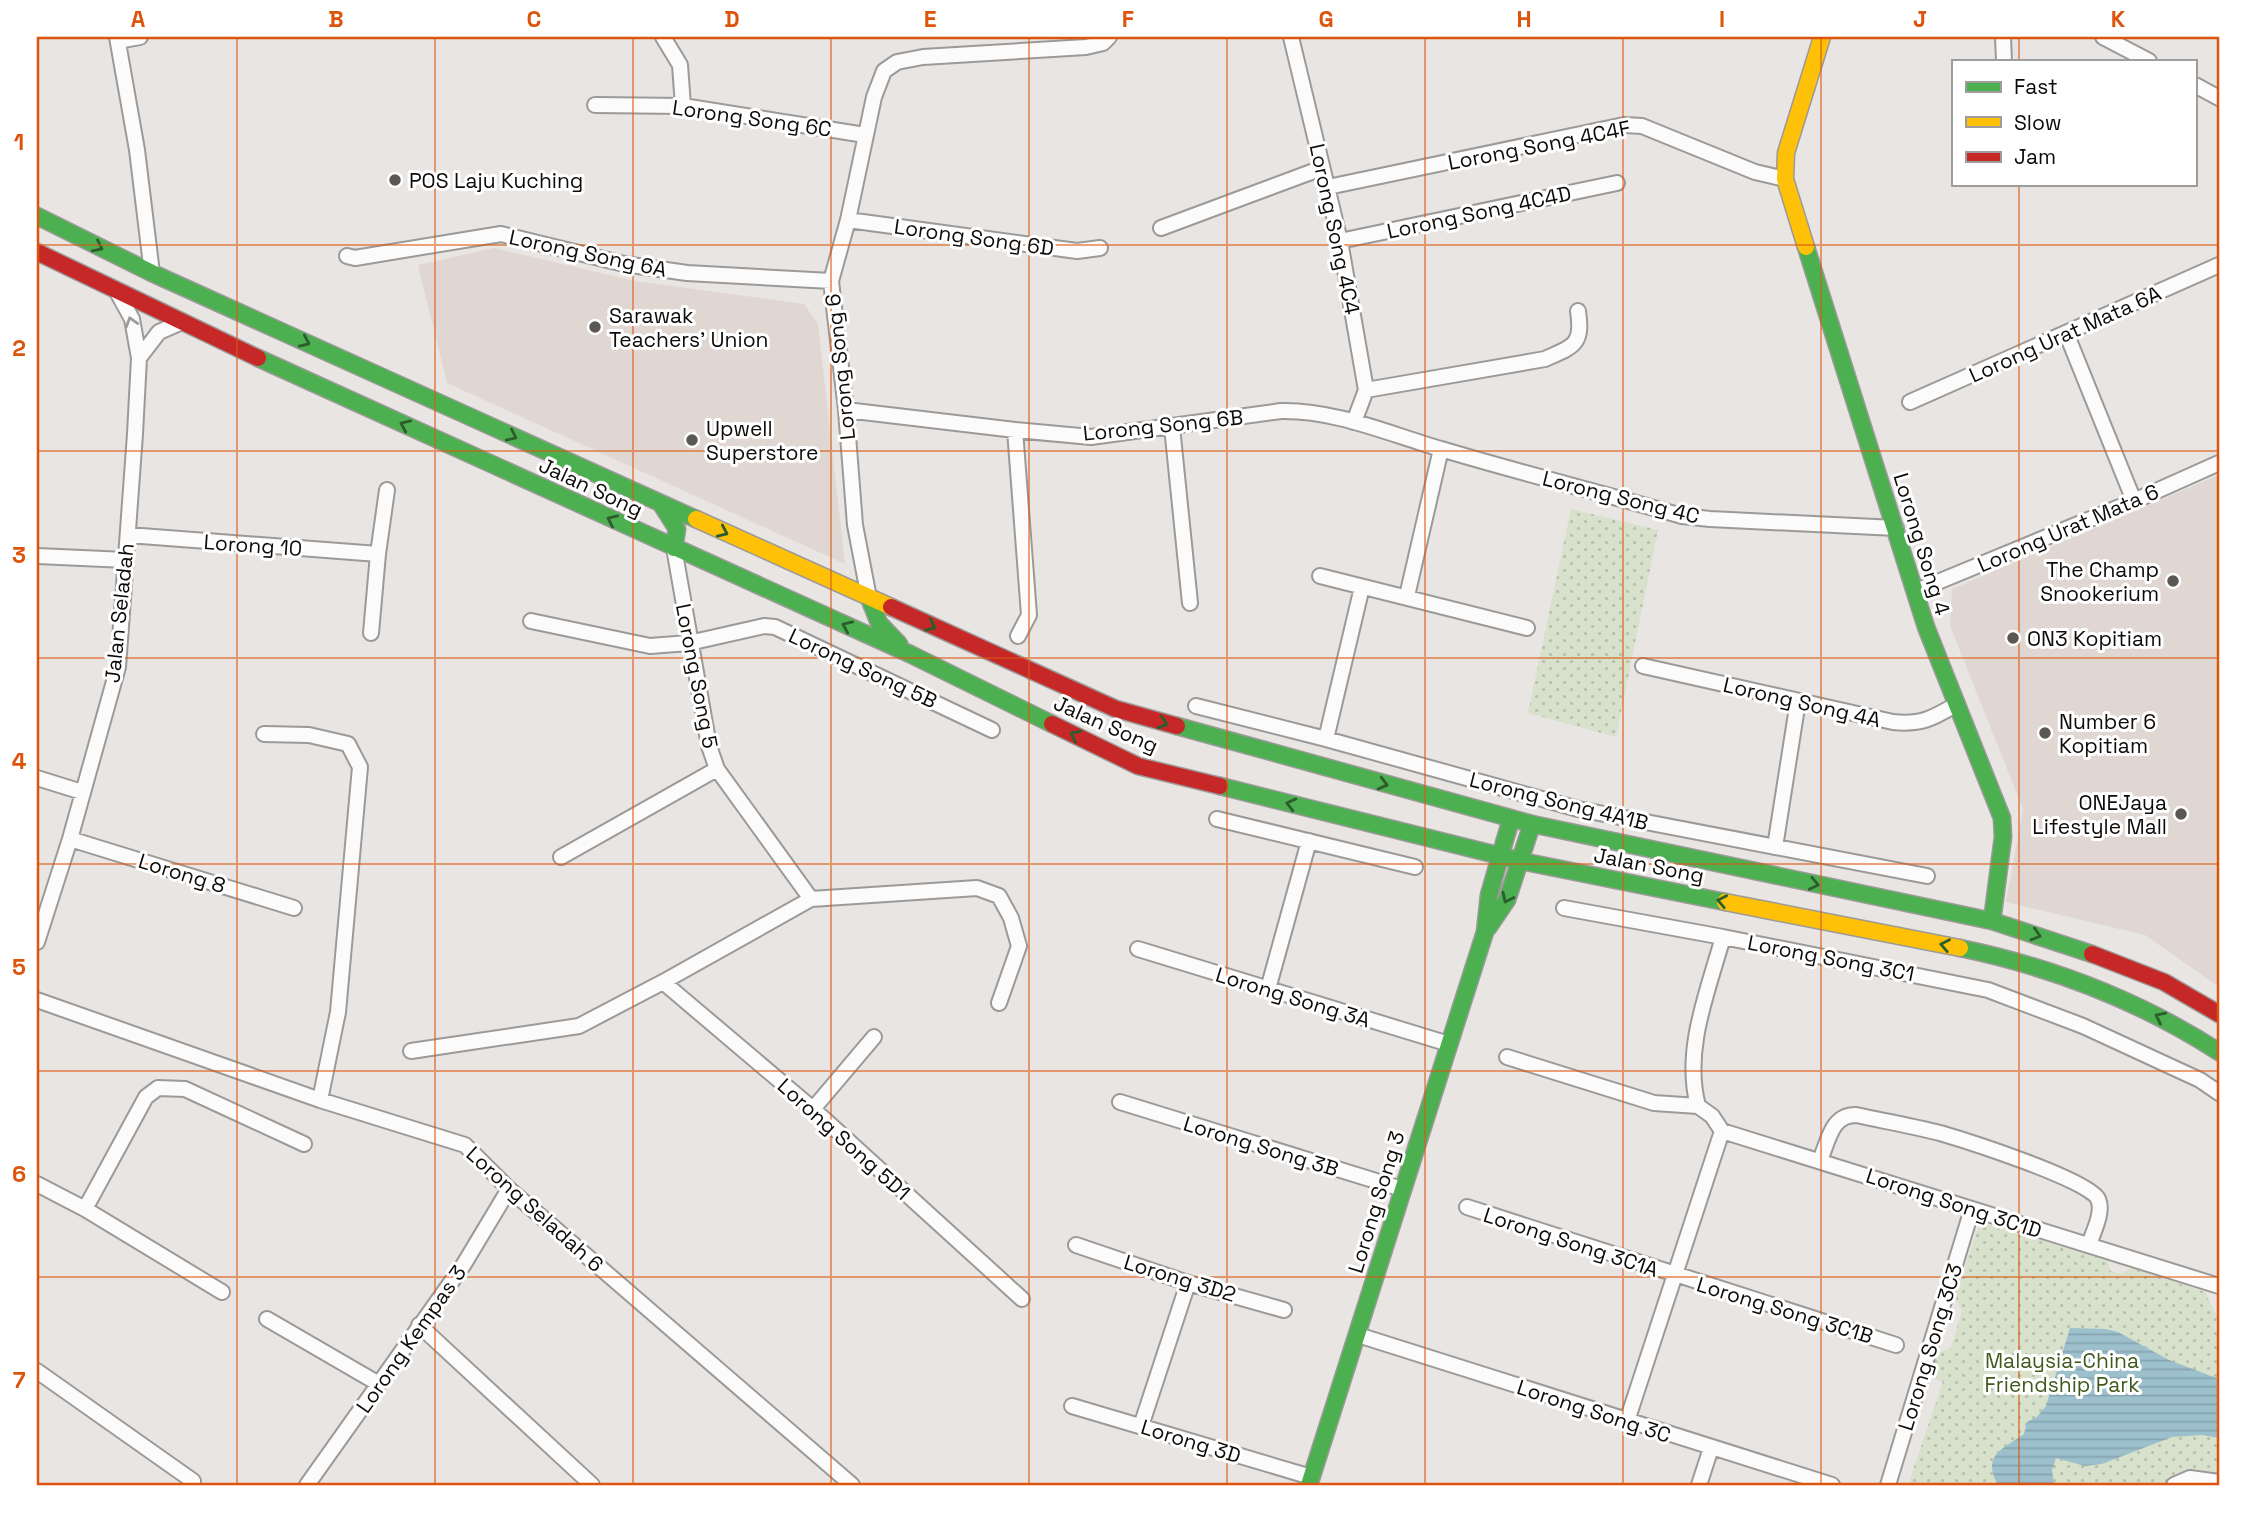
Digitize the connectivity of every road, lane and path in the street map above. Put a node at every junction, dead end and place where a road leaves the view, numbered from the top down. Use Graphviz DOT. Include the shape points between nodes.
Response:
graph roads {
  1 [pos="140,37"];
  2 [pos="663,37"];
  3 [pos="1109,37"];
  4 [pos="1292,37"];
  5 [pos="1822,37"];
  6 [pos="2003,37"];
  7 [pos="2103,37"];
  8 [pos="118,39"];
  9 [pos="2004,60"];
  10 [pos="2148,60"];
  11 [pos="2196,86"];
  12 [pos="2219,98"];
  13 [pos="595,105"];
  14 [pos="683,106"];
  15 [pos="865,135"];
  16 [pos="1322,168"];
  17 [pos="1785,179"];
  18 [pos="1617,183"];
  19 [pos="1328,187"];
  20 [pos="37,216"];
  21 [pos="848,220"];
  22 [pos="1161,228"];
  23 [pos="1340,241"];
  24 [pos="1100,248"];
  25 [pos="37,252"];
  26 [pos="346,256"];
  27 [pos="2219,265"];
  28 [pos="152,273"];
  29 [pos="831,282"];
  30 [pos="116,289"];
  31 [pos="1578,311"];
  32 [pos="181,322"];
  33 [pos="2067,335"];
  34 [pos="139,358"];
  35 [pos="1366,390"];
  36 [pos="1910,402"];
  37 [pos="846,410"];
  38 [pos="1354,422"];
  39 [pos="1172,427"];
  40 [pos="1015,430"];
  41 [pos="1441,449"];
  42 [pos="2219,463"];
  43 [pos="387,490"];
  44 [pos="2134,501"];
  45 [pos="661,503"];
  46 [pos="1896,528"];
  47 [pos="128,535"];
  48 [pos="674,548"];
  49 [pos="378,554"];
  50 [pos="37,556"];
  51 [pos="126,560"];
  52 [pos="1320,576"];
  53 [pos="1362,587"];
  54 [pos="1916,592"];
  55 [pos="1407,596"];
  56 [pos="869,598"];
  57 [pos="1189,603"];
  58 [pos="531,621"];
  59 [pos="1527,628"];
  60 [pos="371,632"];
  61 [pos="1018,636"];
  62 [pos="689,643"];
  63 [pos="910,654"];
  64 [pos="1643,666"];
  65 [pos="1798,701"];
  66 [pos="1957,704"];
  67 [pos="1196,706"];
  68 [pos="992,730"];
  69 [pos="264,734"];
  70 [pos="1326,739"];
  71 [pos="717,769"];
  72 [pos="37,778"];
  73 [pos="82,792"];
  74 [pos="1217,819"];
  75 [pos="1511,819"];
  76 [pos="1532,824"];
  77 [pos="71,839"];
  78 [pos="1309,841"];
  79 [pos="1775,847"];
  80 [pos="561,856"];
  81 [pos="1500,856"];
  82 [pos="1521,860"];
  83 [pos="1415,867"];
  84 [pos="1927,876"];
  85 [pos="811,899"];
  86 [pos="294,908"];
  87 [pos="1564,908"];
  88 [pos="1992,921"];
  89 [pos="1485,932"];
  90 [pos="1723,937"];
  91 [pos="37,942"];
  92 [pos="1138,948"];
  93 [pos="663,982"];
  94 [pos="1268,989"];
  95 [pos="37,1000"];
  96 [pos="999,1003"];
  97 [pos="2219,1014"];
  98 [pos="874,1037"];
  99 [pos="1449,1044"];
  100 [pos="411,1051"];
  101 [pos="2219,1052"];
  102 [pos="1507,1057"];
  103 [pos="2219,1093"];
  104 [pos="320,1100"];
  105 [pos="1120,1102"];
  106 [pos="1698,1107"];
  107 [pos="813,1110"];
  108 [pos="1722,1131"];
  109 [pos="304,1144"];
  110 [pos="1820,1160"];
  111 [pos="37,1184"];
  112 [pos="509,1189"];
  113 [pos="1402,1189"];
  114 [pos="1467,1208"];
  115 [pos="85,1209"];
  116 [pos="1972,1209"];
  117 [pos="1076,1245"];
  118 [pos="2089,1245"];
  119 [pos="1675,1276"];
  120 [pos="1188,1283"];
  121 [pos="2219,1286"];
  122 [pos="222,1292"];
  123 [pos="1022,1299"];
  124 [pos="1284,1310"];
  125 [pos="267,1319"];
  126 [pos="419,1325"];
  127 [pos="1358,1335"];
  128 [pos="1896,1345"];
  129 [pos="39,1377"];
  130 [pos="379,1384"];
  131 [pos="1072,1406"];
  132 [pos="1627,1421"];
  133 [pos="1141,1426"];
  134 [pos="1711,1448"];
  135 [pos="193,1481"];
  136 [pos="1310,1481"];
  137 [pos="2219,1482"];
  138 [pos="307,1485"];
  139 [pos="592,1485"];
  140 [pos="852,1485"];
  141 [pos="1699,1485"];
  142 [pos="1832,1485"];
  143 [pos="1888,1485"];
  144 [pos="2174,1485"];
  1 -- 8 [label="street"];
  2 -- 14 [label="street" via="680,65"];
  3 -- 15 [label="street, Lorong Song 6" via="1086,47 897,62 884,71"];
  4 -- 16 [label="street, Lorong Song 4C4"];
  5 -- 17 [label="main road" via="1786,153"];
  6 -- 9 [label="street"];
  7 -- 10 [label="street"];
  8 -- 28 [label="street"];
  11 -- 12 [label="street"];
  13 -- 14 [label="street, Lorong Song 6C"];
  14 -- 15 [label="street, Lorong Song 6C"];
  15 -- 21 [label="street, Lorong Song 6"];
  16 -- 19 [label="street, Lorong Song 4C4"];
  16 -- 22 [label="street"];
  17 -- 19 [label="street, Lorong Song 4C4F" via="1755,172 1642,126 1624,125"];
  17 -- 46 [label="main road, Lorong Song 4"];
  18 -- 23 [label="street, Lorong Song 4C4D"];
  19 -- 23 [label="street, Lorong Song 4C4"];
  20 -- 28 [label="main road, Jalan Song, one-way"];
  21 -- 24 [label="street, Lorong Song 6D" via="1077,251"];
  21 -- 29 [label="street, Lorong Song 6"];
  23 -- 35 [label="street, Lorong Song 4C4"];
  25 -- 30 [label="main road, Jalan Song"];
  26 -- 29 [label="street, Lorong Song 6A" via="501,234 625,264 687,273"];
  27 -- 33 [label="street, Lorong Urat Mata 6A"];
  28 -- 45 [label="main road, Jalan Song, one-way"];
  29 -- 37 [label="street, Lorong Song 6"];
  30 -- 32 [label="main road, Jalan Song"];
  34 -- 30 [label="street, Jalan Seladah, one-way" via="132,319"];
  31 -- 35 [label="street" via="1578,340 1545,359"];
  32 -- 34 [label="street" via="159,332"];
  48 -- 32 [label="main road, Jalan Song, one-way"];
  33 -- 36 [label="street, Lorong Urat Mata 6A"];
  33 -- 44 [label="street"];
  34 -- 47 [label="street, Jalan Seladah"];
  35 -- 38 [label="street"];
  37 -- 40 [label="street, Lorong Song 6B"];
  37 -- 56 [label="street, Lorong Song 6" via="855,525"];
  38 -- 39 [label="street, Lorong Song 6B" via="1281,411"];
  38 -- 41 [label="street, Lorong Song 4C"];
  39 -- 40 [label="street, Lorong Song 6B" via="1091,437"];
  39 -- 57 [label="street"];
  40 -- 61 [label="street" via="1029,615"];
  41 -- 46 [label="street, Lorong Song 4C" via="1682,516"];
  41 -- 55 [label="street"];
  42 -- 44 [label="street, Lorong Urat Mata 6"];
  43 -- 49 [label="street"];
  44 -- 54 [label="street, Lorong Urat Mata 6"];
  45 -- 48 [label="main road" via="677,528"];
  45 -- 56 [label="main road, Jalan Song, one-way"];
  46 -- 54 [label="main road, Lorong Song 4"];
  47 -- 49 [label="street, Lorong 10"];
  47 -- 51 [label="street, Jalan Seladah"];
  48 -- 62 [label="street, Lorong Song 5"];
  63 -- 48 [label="main road, Jalan Song, one-way"];
  49 -- 60 [label="street"];
  50 -- 51 [label="street"];
  51 -- 73 [label="street, Jalan Seladah" via="118,667"];
  52 -- 53 [label="street"];
  53 -- 55 [label="street"];
  53 -- 70 [label="street"];
  54 -- 66 [label="main road, Lorong Song 4"];
  55 -- 59 [label="street"];
  56 -- 63 [label="main road" via="878,623"];
  56 -- 75 [label="main road, Jalan Song, one-way" via="1116,709"];
  58 -- 62 [label="street, Lorong Song 5B" via="650,646"];
  62 -- 68 [label="street, Lorong Song 5B" via="775,626"];
  62 -- 71 [label="street, Lorong Song 5"];
  81 -- 63 [label="main road, Jalan Song, one-way" via="1138,766"];
  64 -- 65 [label="street, Lorong Song 4A"];
  65 -- 66 [label="street, Lorong Song 4A" via="1914,724"];
  65 -- 79 [label="street"];
  66 -- 88 [label="main road, Lorong Song 4" via="2004,826"];
  67 -- 70 [label="street, Lorong Song 4A1B"];
  69 -- 104 [label="street" via="309,734 348,744 360,767 338,1012"];
  70 -- 79 [label="street, Lorong Song 4A1B" via="1578,809"];
  71 -- 80 [label="street"];
  71 -- 85 [label="street, Lorong Song 5"];
  72 -- 73 [label="street"];
  73 -- 77 [label="street, Jalan Seladah"];
  74 -- 78 [label="street"];
  75 -- 76 [label="main road, Jalan Song"];
  75 -- 81 [label="main road, Lorong Song 3"];
  76 -- 82 [label="main road, Lorong Song 3"];
  76 -- 88 [label="main road, Jalan Song, one-way"];
  77 -- 86 [label="street, Lorong 8"];
  77 -- 91 [label="street, Jalan Seladah"];
  78 -- 83 [label="street"];
  78 -- 94 [label="street"];
  79 -- 84 [label="street, Lorong Song 4A1B"];
  81 -- 82 [label="main road, Jalan Song"];
  81 -- 89 [label="main road, Lorong Song 3"];
  82 -- 89 [label="main road, Lorong Song 3, one-way" via="1507,900"];
  101 -- 82 [label="main road, Jalan Song, one-way" via="2121,998 2008,958"];
  85 -- 93 [label="street"];
  85 -- 96 [label="street" via="977,888 999,896 1019,946"];
  87 -- 90 [label="street"];
  88 -- 97 [label="main road, Jalan Song, one-way" via="2164,982"];
  89 -- 99 [label="main road, Lorong Song 3"];
  90 -- 103 [label="street, Lorong Song 3C1" via="1988,990 2084,1026"];
  90 -- 106 [label="street, Lorong Song 3C1" via="1696,1033 1693,1082"];
  92 -- 94 [label="street, Lorong Song 3A"];
  93 -- 100 [label="street" via="579,1026"];
  93 -- 107 [label="street, Lorong Song 5D1"];
  94 -- 99 [label="street, Lorong Song 3A"];
  95 -- 104 [label="street, Lorong Seladah 6"];
  98 -- 107 [label="street"];
  99 -- 113 [label="main road, Lorong Song 3"];
  102 -- 106 [label="street" via="1654,1103"];
  104 -- 112 [label="street, Lorong Seladah 6" via="465,1145"];
  105 -- 113 [label="street, Lorong Song 3B"];
  106 -- 108 [label="street" via="1712,1116"];
  107 -- 123 [label="street, Lorong Song 5D1"];
  108 -- 110 [label="street, Lorong Song 3C1D"];
  108 -- 119 [label="street"];
  109 -- 115 [label="street" via="185,1088 158,1088 146,1097"];
  110 -- 116 [label="street, Lorong Song 3C1D"];
  110 -- 118 [label="street" via="1836,1122 1845,1115 1940,1133 2058,1174 2095,1194 2100,1209"];
  111 -- 115 [label="street"];
  112 -- 126 [label="street, Lorong Kempas 3" via="464,1264"];
  112 -- 140 [label="street, Lorong Seladah 6"];
  113 -- 127 [label="main road, Lorong Song 3"];
  114 -- 119 [label="street, Lorong Song 3C1A"];
  115 -- 122 [label="street"];
  116 -- 118 [label="street, Lorong Song 3C1D"];
  116 -- 143 [label="street, Lorong Song 3C3"];
  117 -- 120 [label="street, Lorong 3D2"];
  118 -- 121 [label="street, Lorong Song 3C1D"];
  119 -- 128 [label="street, Lorong Song 3C1B"];
  119 -- 132 [label="street"];
  120 -- 124 [label="street, Lorong 3D2"];
  120 -- 133 [label="street"];
  125 -- 130 [label="street"];
  126 -- 130 [label="street, Lorong Kempas 3"];
  126 -- 139 [label="street"];
  127 -- 132 [label="street, Lorong Song 3C"];
  127 -- 136 [label="main road, Lorong Song 3"];
  129 -- 135 [label="street"];
  130 -- 138 [label="street, Lorong Kempas 3"];
  131 -- 133 [label="street, Lorong 3D"];
  132 -- 134 [label="street, Lorong Song 3C"];
  133 -- 136 [label="street, Lorong 3D"];
  134 -- 141 [label="street"];
  134 -- 142 [label="street, Lorong Song 3C"];
  137 -- 144 [label="street" via="2190,1478"];
}
